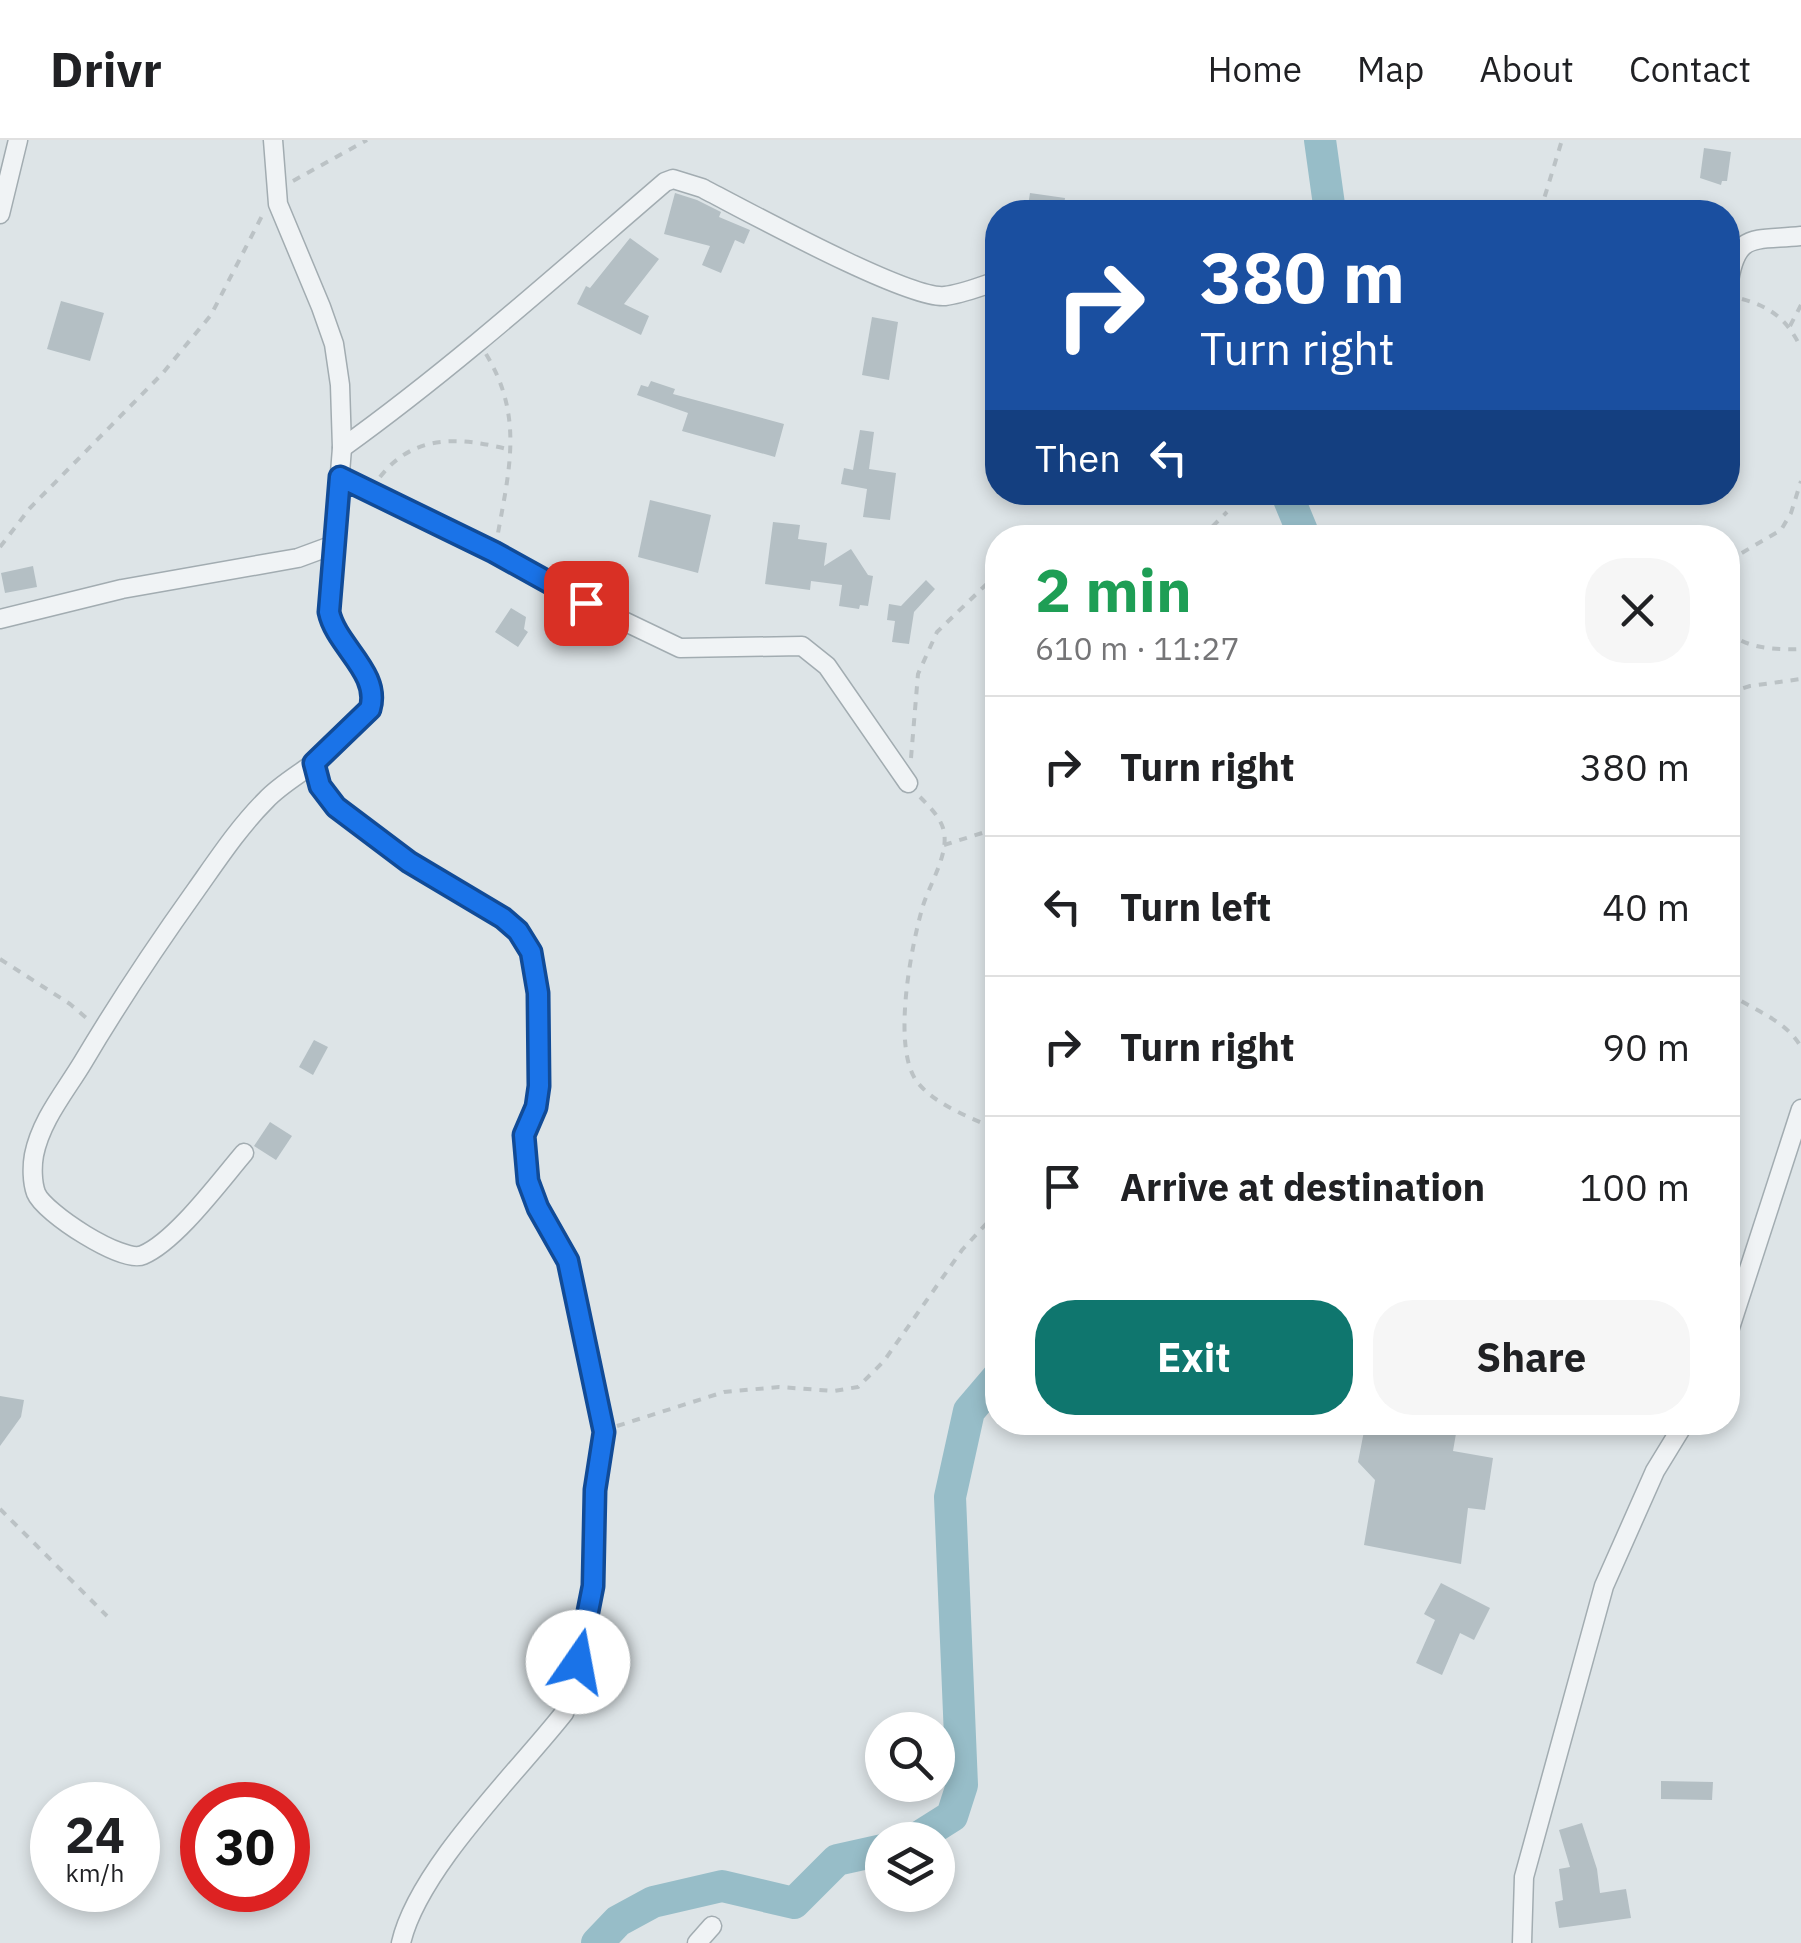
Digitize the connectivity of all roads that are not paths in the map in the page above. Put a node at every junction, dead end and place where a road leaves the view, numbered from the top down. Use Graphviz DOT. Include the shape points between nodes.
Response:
graph roads {
  1 [pos="18,140"];
  2 [pos="274,140"];
  3 [pos="0,214"];
  4 [pos="1801,236"];
  5 [pos="1740,247"];
  6 [pos="985,286"];
  7 [pos="342,448"];
  8 [pos="340,477"];
  9 [pos="336,544"];
  10 [pos="0,619"];
  11 [pos="314,763"];
  12 [pos="908,783"];
  13 [pos="1801,1108"];
  14 [pos="244,1153"];
  15 [pos="1740,1297"];
  16 [pos="1678,1435"];
  17 [pos="712,1926"];
  18 [pos="401,1943"];
  19 [pos="698,1943"];
  20 [pos="1522,1943"];
  1 -- 3 [label="street"];
  2 -- 7 [label="street" via="275,190 334,344"];
  4 -- 5 [label="street"];
  6 -- 7 [label="street" via="943,297 922,293 673,179 480,344"];
  7 -- 8 [label="street"];
  8 -- 9 [label="street"];
  8 -- 12 [label="street" via="680,648 802,646 826,666"];
  9 -- 10 [label="street" via="298,558"];
  9 -- 11 [label="street" via="328,602 332,624 372,686 373,699"];
  11 -- 14 [label="street" via="267,798 228,845 101,1030 40,1135 33,1174 46,1207 135,1258 157,1247"];
  11 -- 18 [label="street" via="336,807 409,862 503,918 531,952 539,1086 524,1135 528,1181 568,1261 604,1432 593,1586 571,1696 448,1854 409,1917"];
  13 -- 15 [label="street"];
  16 -- 20 [label="street" via="1604,1586 1524,1877"];
  17 -- 19 [label="street"];
}
